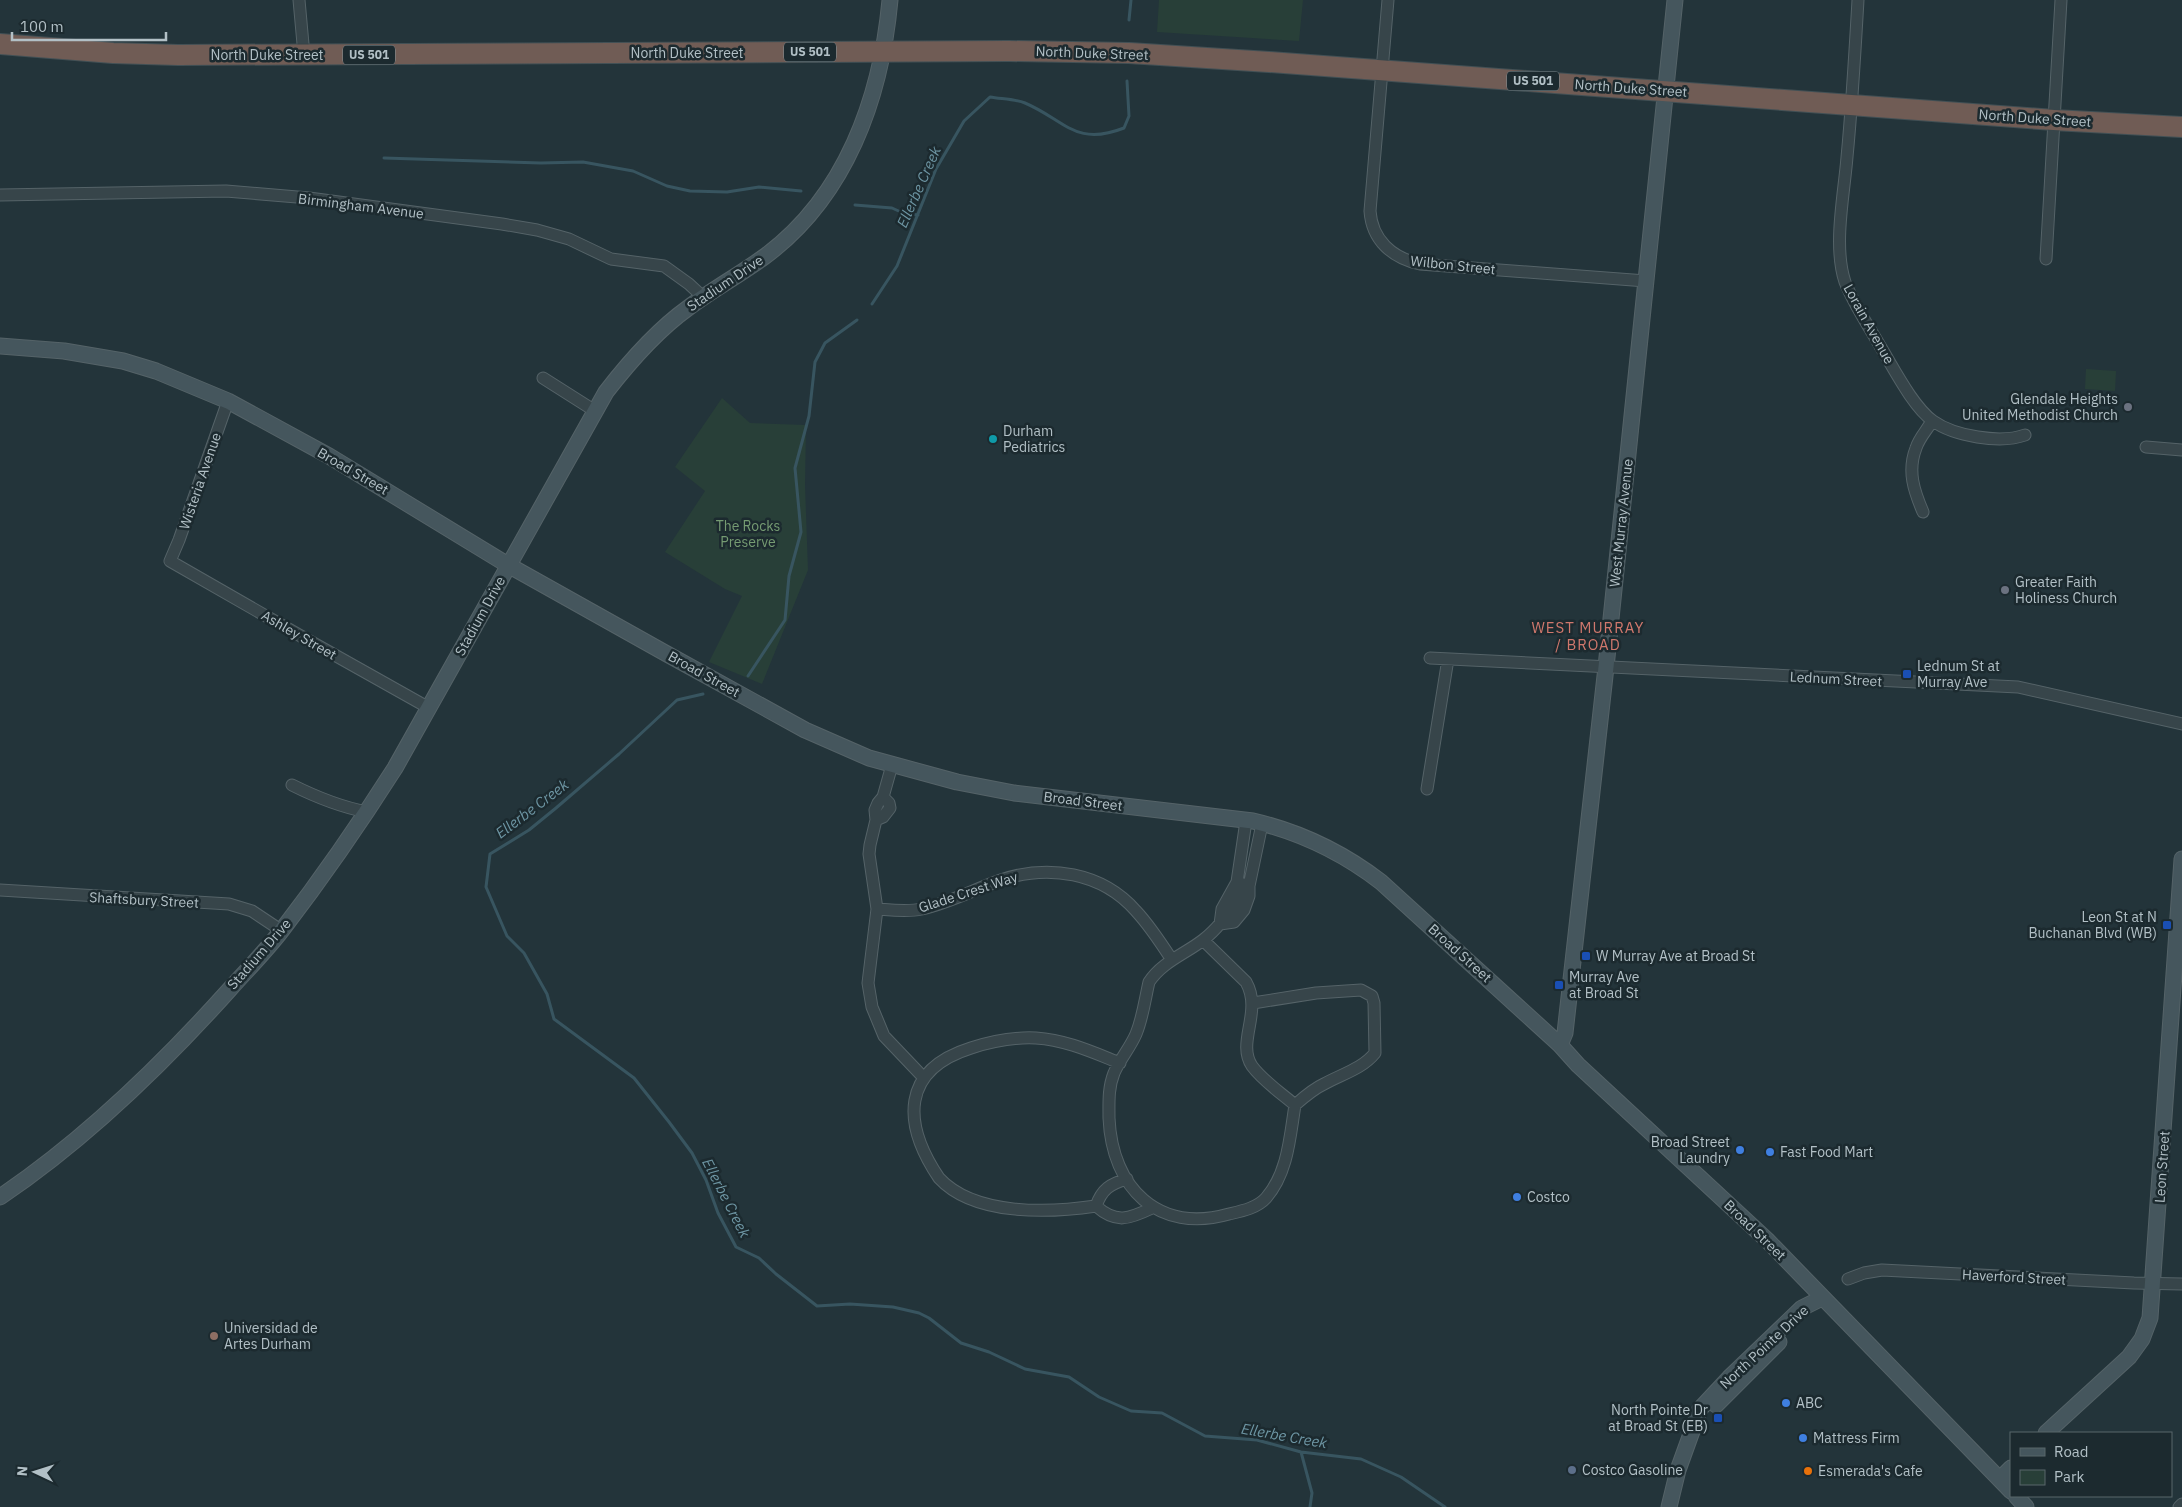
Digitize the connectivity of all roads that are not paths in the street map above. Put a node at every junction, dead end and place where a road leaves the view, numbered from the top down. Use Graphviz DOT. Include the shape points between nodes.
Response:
graph roads {
  1 [pos="299,0"];
  2 [pos="890,0"];
  3 [pos="1388,0"];
  4 [pos="1675,0"];
  5 [pos="1858,0"];
  6 [pos="2061,0"];
  7 [pos="0,44"];
  8 [pos="883,51"];
  9 [pos="304,55"];
  10 [pos="1382,71"];
  11 [pos="1667,90"];
  12 [pos="1852,104"];
  13 [pos="2054,120"];
  14 [pos="2182,127"];
  15 [pos="0,195"];
  16 [pos="2046,259"];
  17 [pos="1646,280"];
  18 [pos="703,297"];
  19 [pos="0,346"];
  20 [pos="543,378"];
  21 [pos="228,401"];
  22 [pos="595,411"];
  23 [pos="1932,421"];
  24 [pos="2025,435"];
  25 [pos="2146,447"];
  26 [pos="2182,450"];
  27 [pos="1923,512"];
  28 [pos="170,561"];
  29 [pos="508,565"];
  30 [pos="1430,658"];
  31 [pos="1448,658"];
  32 [pos="1606,667"];
  33 [pos="429,708"];
  34 [pos="2182,724"];
  35 [pos="892,765"];
  36 [pos="292,785"];
  37 [pos="1427,789"];
  38 [pos="367,812"];
  39 [pos="1246,820"];
  40 [pos="1262,824"];
  41 [pos="2182,859"];
  42 [pos="1237,882"];
  43 [pos="1249,886"];
  44 [pos="0,890"];
  45 [pos="1242,903"];
  46 [pos="877,910"];
  47 [pos="1220,924"];
  48 [pos="282,931"];
  49 [pos="1203,940"];
  50 [pos="2179,952"];
  51 [pos="1172,960"];
  52 [pos="1253,1003"];
  53 [pos="1560,1044"];
  54 [pos="1120,1063"];
  55 [pos="924,1078"];
  56 [pos="1296,1105"];
  57 [pos="1127,1179"];
  58 [pos="0,1197"];
  59 [pos="1096,1206"];
  60 [pos="1152,1208"];
  61 [pos="1848,1279"];
  62 [pos="2154,1283"];
  63 [pos="2182,1284"];
  64 [pos="1822,1298"];
  65 [pos="2047,1432"];
  66 [pos="2010,1469"];
  67 [pos="2000,1479"];
  68 [pos="2010,1490"];
  69 [pos="2017,1497"];
  70 [pos="1670,1507"];
  71 [pos="2026,1507"];
  1 -- 9 [label="street"];
  2 -- 8 [label="street, Stadium Drive"];
  3 -- 10 [label="street, Wilbon Street"];
  4 -- 11 [label="street, West Murray Avenue"];
  5 -- 12 [label="street, Lorain Avenue"];
  6 -- 13 [label="street"];
  7 -- 9 [label="highway, North Duke Street / US 501" via="113,53"];
  8 -- 9 [label="highway, North Duke Street / US 501"];
  8 -- 10 [label="highway, North Duke Street / US 501" via="1129,53"];
  8 -- 18 [label="street, Stadium Drive" via="874,90 857,137 824,196 803,222 764,257"];
  10 -- 11 [label="highway, North Duke Street / US 501"];
  10 -- 17 [label="street, Wilbon Street" via="1370,211 1374,229 1390,252 1420,264"];
  11 -- 12 [label="highway, North Duke Street / US 501"];
  11 -- 17 [label="street, West Murray Avenue"];
  12 -- 13 [label="highway, North Duke Street / US 501"];
  12 -- 23 [label="street, Lorain Avenue" via="1840,243 1841,272 1850,294 1897,374"];
  13 -- 14 [label="highway, North Duke Street / US 501"];
  13 -- 16 [label="street"];
  15 -- 18 [label="street, Birmingham Avenue" via="226,192 310,198 502,224 569,239 611,259 664,266"];
  17 -- 32 [label="street, West Murray Avenue"];
  18 -- 22 [label="street, Stadium Drive" via="641,349"];
  19 -- 21 [label="street, Broad Street" via="64,351 123,361"];
  20 -- 22 [label="street"];
  21 -- 28 [label="street, Wisteria Avenue"];
  21 -- 29 [label="street, Broad Street" via="375,483"];
  22 -- 29 [label="street, Stadium Drive"];
  23 -- 24 [label="street" via="1988,438"];
  23 -- 27 [label="street" via="1916,448 1911,471"];
  25 -- 26 [label="street"];
  28 -- 33 [label="street, Ashley Street"];
  29 -- 33 [label="street, Stadium Drive"];
  29 -- 35 [label="street, Broad Street" via="835,744"];
  30 -- 31 [label="street, Lednum Street"];
  31 -- 32 [label="street, Lednum Street"];
  31 -- 37 [label="street"];
  32 -- 34 [label="street, Lednum Street" via="2018,687"];
  32 -- 53 [label="street, West Murray Avenue" via="1566,1033"];
  33 -- 38 [label="street, Stadium Drive"];
  35 -- 39 [label="street, Broad Street" via="1014,793"];
  35 -- 46 [label="street" via="883,797 875,810 869,854"];
  36 -- 38 [label="street"];
  38 -- 48 [label="street, Stadium Drive"];
  39 -- 40 [label="street, Broad Street"];
  39 -- 42 [label="street"];
  40 -- 43 [label="street"];
  40 -- 53 [label="street, Broad Street" via="1318,842 1365,870"];
  41 -- 50 [label="street, Leon Street"];
  42 -- 43 [label="street"];
  42 -- 45 [label="street"];
  42 -- 47 [label="street" via="1222,910"];
  43 -- 45 [label="street"];
  44 -- 48 [label="street, Shaftsbury Street" via="229,904 252,911"];
  45 -- 47 [label="street" via="1234,922"];
  46 -- 51 [label="street, Glade Crest Way" via="922,908 1017,876 1050,871 1067,873 1094,881 1118,894 1150,926"];
  46 -- 55 [label="street" via="868,971 872,1007 884,1036"];
  47 -- 49 [label="street"];
  48 -- 58 [label="street, Stadium Drive" via="172,1052 103,1117 33,1175"];
  49 -- 51 [label="street"];
  49 -- 52 [label="street" via="1246,982"];
  50 -- 62 [label="street, Leon Street"];
  51 -- 54 [label="street" via="1149,982 1140,1025"];
  52 -- 56 [label="street" via="1246,1054 1251,1065"];
  52 -- 56 [label="street" via="1361,990 1372,996 1375,1053 1367,1064 1324,1084"];
  53 -- 64 [label="street, Broad Street" via="1578,1065 1767,1240"];
  54 -- 55 [label="street" via="1068,1044 1024,1038 1000,1040 951,1055 932,1067"];
  54 -- 57 [label="street" via="1110,1086 1109,1120 1114,1147"];
  55 -- 59 [label="street" via="915,1100 916,1128 935,1172 946,1184 964,1195 1021,1211"];
  56 -- 60 [label="street" via="1284,1165 1278,1182 1265,1199 1243,1211 1202,1220 1175,1218"];
  57 -- 59 [label="street" via="1106,1187"];
  57 -- 60 [label="street"];
  59 -- 60 [label="street" via="1114,1218 1128,1218"];
  61 -- 62 [label="street, Haverford Street" via="1882,1270"];
  62 -- 63 [label="street, Haverford Street"];
  62 -- 65 [label="street, Leon Street" via="2150,1318 2129,1357"];
  64 -- 67 [label="street, Broad Street"];
  64 -- 70 [label="street, North Pointe Drive" via="1693,1430 1678,1470"];
  66 -- 67 [label="street"];
  67 -- 68 [label="street, Broad Street"];
  69 -- 71 [label="street"];
}
